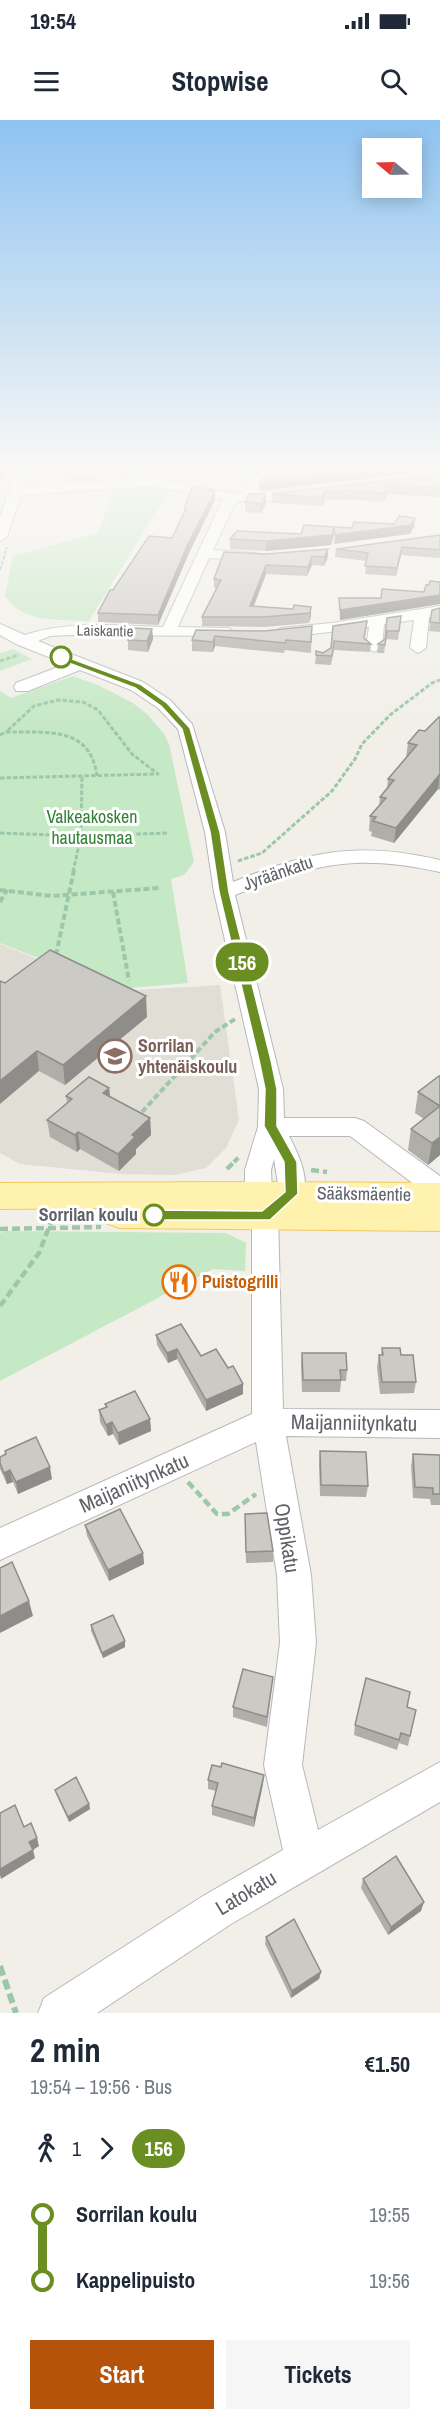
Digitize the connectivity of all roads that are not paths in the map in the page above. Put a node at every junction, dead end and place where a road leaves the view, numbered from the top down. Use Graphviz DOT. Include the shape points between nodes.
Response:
graph roads {
  1 [pos="204,556"];
  2 [pos="253,556"];
  3 [pos="266,557"];
  4 [pos="440,612"];
  5 [pos="423,614"];
  6 [pos="377,620"];
  7 [pos="0,629"];
  8 [pos="322,629"];
  9 [pos="168,632"];
  10 [pos="240,634"];
  11 [pos="264,634"];
  12 [pos="25,646"];
  13 [pos="321,647"];
  14 [pos="374,647"];
  15 [pos="418,648"];
  16 [pos="81,664"];
  17 [pos="22,687"];
  18 [pos="440,866"];
  19 [pos="224,892"];
  20 [pos="271,1126"];
  21 [pos="440,1190"];
  22 [pos="292,1194"];
  23 [pos="0,1196"];
  24 [pos="440,1196"];
  25 [pos="261,1205"];
  26 [pos="0,1215"];
  27 [pos="440,1218"];
  28 [pos="268,1422"];
  29 [pos="440,1424"];
  30 [pos="0,1544"];
  31 [pos="440,1782"];
  32 [pos="305,1858"];
  33 [pos="58,2013"];
  1 -- 9 [label="street"];
  2 -- 3 [label="street"];
  4 -- 5 [label="street"];
  5 -- 6 [label="street"];
  5 -- 15 [label="street"];
  6 -- 8 [label="street"];
  6 -- 14 [label="street"];
  7 -- 12 [label="street"];
  8 -- 11 [label="street"];
  8 -- 13 [label="street"];
  9 -- 10 [label="street, Laiskantie"];
  9 -- 12 [label="street, Laiskantie" via="48,632"];
  12 -- 16 [label="street"];
  16 -- 17 [label="street"];
  16 -- 19 [label="street" via="137,686 164,704 186,728 221,864"];
  18 -- 19 [label="street, Jyräänkatu" via="368,854 335,856 301,863"];
  19 -- 20 [label="street" via="271,1089"];
  20 -- 21 [label="street" via="355,1127"];
  20 -- 22 [label="street" via="291,1162"];
  20 -- 25 [label="street, Oppikatu" via="258,1170"];
  22 -- 24 [label="main road, Sääksmäentie"];
  22 -- 25 [label="main road, Sääksmäentie"];
  23 -- 25 [label="main road, Sääksmäentie"];
  25 -- 26 [label="main road, Sääksmäentie"];
  25 -- 27 [label="main road, Sääksmäentie"];
  25 -- 28 [label="street, Oppikatu"];
  28 -- 29 [label="street, Maijanniitynkatu"];
  28 -- 30 [label="street, Maijaniitynkatu"];
  28 -- 32 [label="street, Oppikatu" via="294,1575 298,1643 283,1766"];
  31 -- 32 [label="street, Latokatu"];
  32 -- 33 [label="street, Latokatu"];
}
